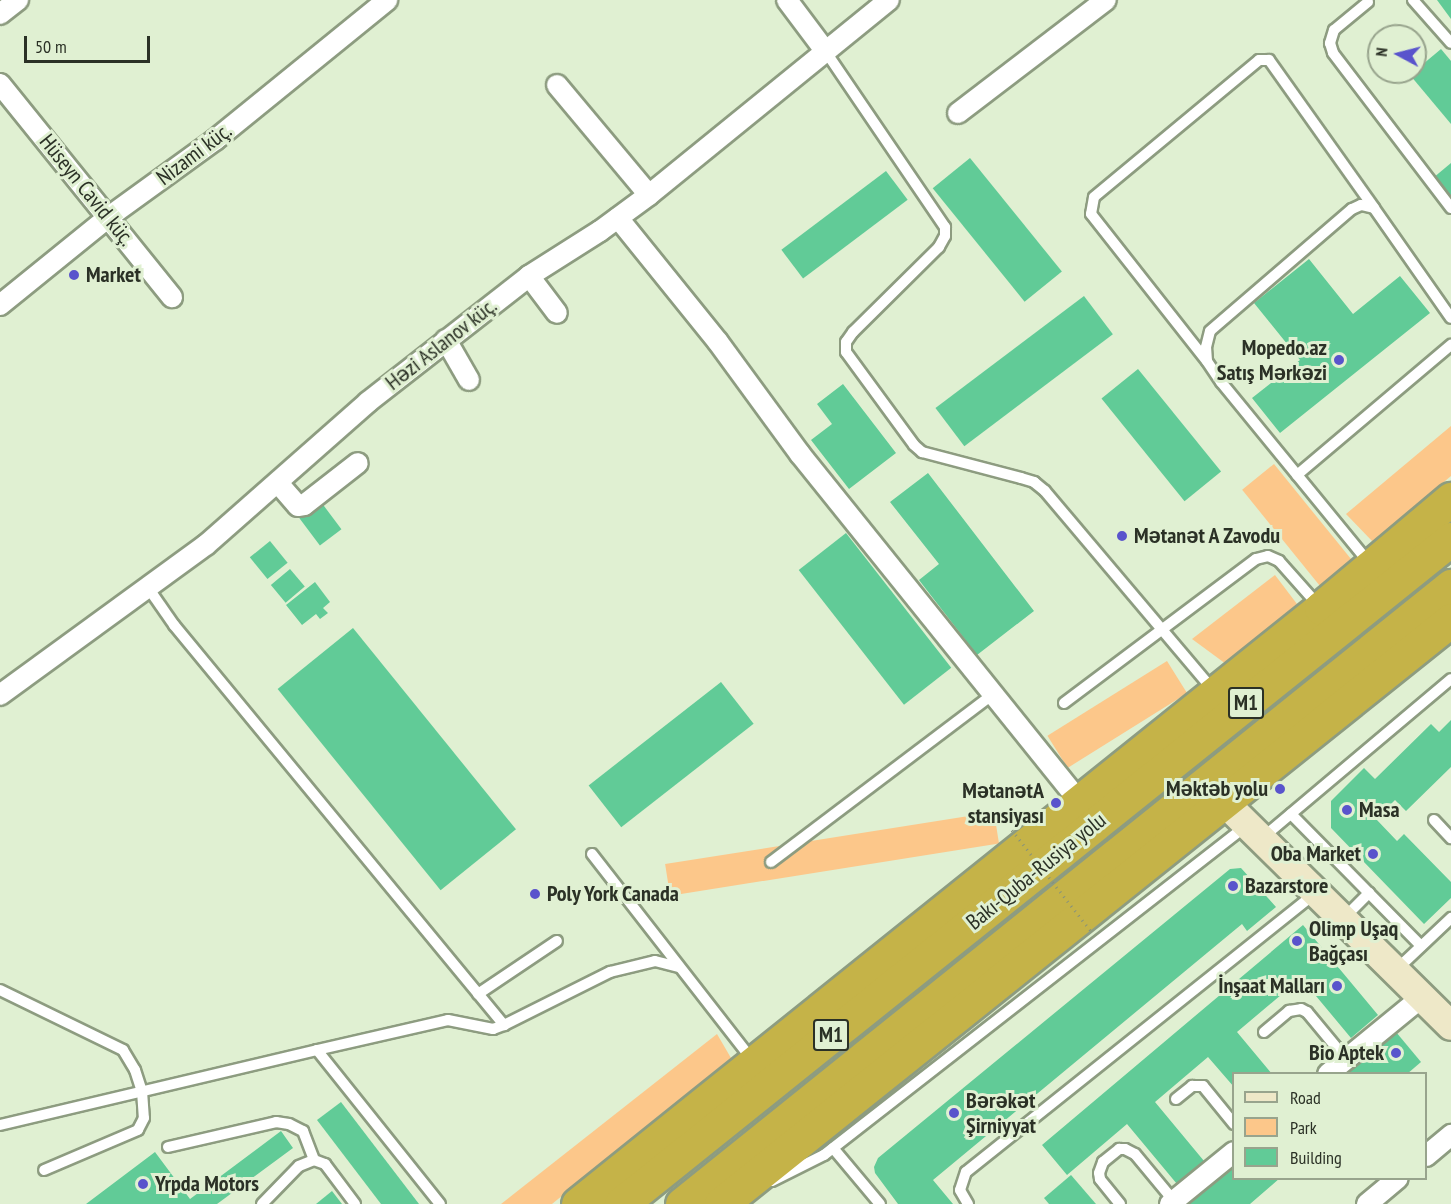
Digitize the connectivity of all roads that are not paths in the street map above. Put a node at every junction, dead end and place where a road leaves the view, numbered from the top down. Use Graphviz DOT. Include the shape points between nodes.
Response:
graph roads {
  1 [pos="18,0"];
  2 [pos="387,0"];
  3 [pos="787,0"];
  4 [pos="888,0"];
  5 [pos="1106,0"];
  6 [pos="1413,0"];
  7 [pos="1368,2"];
  8 [pos="0,14"];
  9 [pos="1451,43"];
  10 [pos="826,52"];
  11 [pos="0,84"];
  12 [pos="557,85"];
  13 [pos="958,113"];
  14 [pos="649,195"];
  15 [pos="1374,208"];
  16 [pos="1451,208"];
  17 [pos="110,216"];
  18 [pos="618,218"];
  19 [pos="529,276"];
  20 [pos="172,297"];
  21 [pos="0,305"];
  22 [pos="557,313"];
  23 [pos="1451,318"];
  24 [pos="446,340"];
  25 [pos="1451,345"];
  26 [pos="1207,361"];
  27 [pos="468,380"];
  28 [pos="358,463"];
  29 [pos="1297,475"];
  30 [pos="278,483"];
  31 [pos="1451,499"];
  32 [pos="1451,539"];
  33 [pos="1370,565"];
  34 [pos="1451,586"];
  35 [pos="149,589"];
  36 [pos="1321,608"];
  37 [pos="1451,620"];
  38 [pos="1161,628"];
  39 [pos="1451,679"];
  40 [pos="1216,693"];
  41 [pos="992,695"];
  42 [pos="0,696"];
  43 [pos="1064,704"];
  44 [pos="1079,801"];
  45 [pos="1223,801"];
  46 [pos="1292,814"];
  47 [pos="1434,820"];
  48 [pos="1254,833"];
  49 [pos="1451,838"];
  50 [pos="592,854"];
  51 [pos="771,862"];
  52 [pos="1315,893"];
  53 [pos="1369,893"];
  54 [pos="1451,918"];
  55 [pos="1343,920"];
  56 [pos="557,941"];
  57 [pos="1421,946"];
  58 [pos="679,967"];
  59 [pos="1396,971"];
  60 [pos="0,990"];
  61 [pos="478,994"];
  62 [pos="1422,997"];
  63 [pos="504,1025"];
  64 [pos="1451,1026"];
  65 [pos="1264,1032"];
  66 [pos="317,1050"];
  67 [pos="1346,1059"];
  68 [pos="755,1064"];
  69 [pos="1330,1072"];
  70 [pos="142,1091"];
  71 [pos="1176,1099"];
  72 [pos="1232,1123"];
  73 [pos="0,1125"];
  74 [pos="1451,1135"];
  75 [pos="168,1147"];
  76 [pos="833,1148"];
  77 [pos="1232,1153"];
  78 [pos="1427,1154"];
  79 [pos="314,1160"];
  80 [pos="44,1170"];
  81 [pos="1397,1180"];
  82 [pos="1172,1202"];
  83 [pos="262,1204"];
  84 [pos="355,1204"];
  85 [pos="440,1204"];
  86 [pos="578,1204"];
  87 [pos="621,1204"];
  88 [pos="682,1204"];
  89 [pos="722,1204"];
  90 [pos="880,1204"];
  91 [pos="968,1204"];
  92 [pos="1120,1204"];
  93 [pos="1367,1204"];
  1 -- 8 [label="street"];
  2 -- 17 [label="street, Nizami küç." via="215,140"];
  3 -- 10 [label="street"];
  4 -- 10 [label="street, Həzi Aslanov küç."];
  5 -- 13 [label="street"];
  6 -- 9 [label="lane"];
  7 -- 16 [label="lane" via="1335,30 1330,43 1333,52"];
  10 -- 14 [label="street, Həzi Aslanov küç."];
  10 -- 38 [label="lane" via="945,227 939,247 853,332 846,342 846,352 922,452 1034,482 1045,491"];
  11 -- 17 [label="street, Hüseyn Cavid küç."];
  12 -- 14 [label="street"];
  14 -- 18 [label="street, Həzi Aslanov küç."];
  15 -- 23 [label="lane"];
  15 -- 26 [label="lane" via="1361,205 1352,209 1220,321 1210,331"];
  15 -- 26 [label="lane" via="1269,60 1259,60 1094,197 1091,214"];
  17 -- 20 [label="street, Hüseyn Cavid küç."];
  17 -- 21 [label="street, Nizami küç."];
  18 -- 19 [label="street, Həzi Aslanov küç."];
  18 -- 41 [label="street"];
  19 -- 22 [label="street"];
  19 -- 24 [label="street, Həzi Aslanov küç."];
  24 -- 27 [label="street"];
  24 -- 30 [label="street, Həzi Aslanov küç." via="368,402"];
  25 -- 29 [label="lane"];
  26 -- 29 [label="lane"];
  28 -- 30 [label="street" via="304,505 298,506"];
  29 -- 33 [label="lane"];
  30 -- 35 [label="street, Həzi Aslanov küç."];
  31 -- 33 [label="highway"];
  32 -- 87 [label="highway, Bakı-Quba-Rusiya yolu / M1"];
  33 -- 36 [label="highway"];
  34 -- 88 [label="highway, Bakı-Quba-Rusiya yolu / M1"];
  35 -- 42 [label="street, Həzi Aslanov küç."];
  35 -- 61 [label="lane" via="174,626"];
  36 -- 38 [label="lane" via="1279,561 1268,556 1256,559"];
  36 -- 40 [label="highway"];
  37 -- 45 [label="highway"];
  38 -- 40 [label="lane"];
  38 -- 43 [label="lane"];
  39 -- 46 [label="lane"];
  40 -- 44 [label="highway"];
  41 -- 44 [label="street"];
  41 -- 51 [label="lane"];
  44 -- 68 [label="highway"];
  45 -- 48 [label="street"];
  45 -- 89 [label="highway"];
  46 -- 48 [label="lane"];
  46 -- 53 [label="lane"];
  47 -- 49 [label="lane"];
  48 -- 52 [label="street"];
  48 -- 76 [label="lane"];
  50 -- 58 [label="lane"];
  52 -- 55 [label="street"];
  52 -- 91 [label="lane" via="966,1172 960,1190"];
  53 -- 55 [label="lane"];
  53 -- 57 [label="lane"];
  54 -- 57 [label="lane"];
  55 -- 59 [label="street"];
  56 -- 61 [label="lane"];
  57 -- 59 [label="lane"];
  58 -- 63 [label="lane" via="655,961 610,972"];
  58 -- 68 [label="lane"];
  59 -- 62 [label="street"];
  60 -- 70 [label="lane" via="123,1050"];
  61 -- 63 [label="lane"];
  62 -- 64 [label="street"];
  62 -- 67 [label="street"];
  63 -- 66 [label="lane" via="493,1029 448,1020"];
  65 -- 67 [label="lane" via="1289,1011 1301,1009"];
  66 -- 70 [label="lane"];
  66 -- 85 [label="lane"];
  67 -- 69 [label="street"];
  68 -- 86 [label="highway"];
  70 -- 73 [label="lane"];
  70 -- 80 [label="lane" via="144,1118 138,1131"];
  71 -- 72 [label="lane" via="1192,1086 1203,1086"];
  74 -- 78 [label="street"];
  75 -- 79 [label="lane" via="276,1122 303,1131"];
  76 -- 89 [label="lane" via="817,1160"];
  76 -- 90 [label="lane"];
  77 -- 82 [label="street"];
  79 -- 83 [label="lane" via="299,1166"];
  79 -- 84 [label="lane" via="325,1164"];
  81 -- 93 [label="street"];
  82 -- 92 [label="lane" via="1131,1150 1119,1149 1103,1162 1099,1173"];
}
